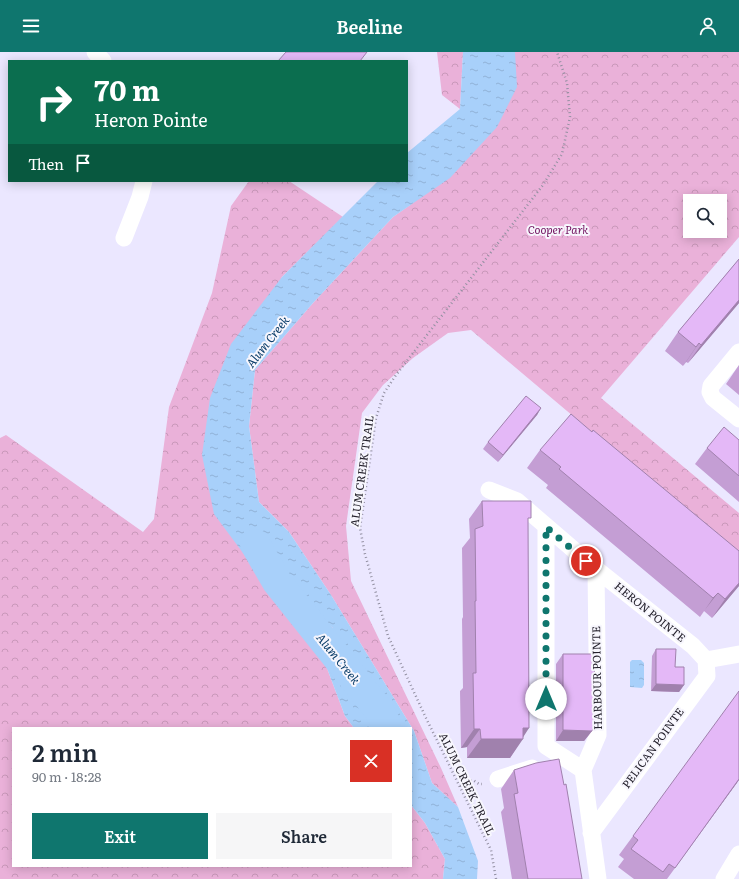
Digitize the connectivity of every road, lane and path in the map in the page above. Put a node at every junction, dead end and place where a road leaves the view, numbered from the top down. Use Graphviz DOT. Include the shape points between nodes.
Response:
graph roads {
  1 [pos="96,52"];
  2 [pos="557,52"];
  3 [pos="102,60"];
  4 [pos="144,182"];
  5 [pos="124,238"];
  6 [pos="739,352"];
  7 [pos="739,419"];
  8 [pos="489,490"];
  9 [pos="546,527"];
  10 [pos="596,569"];
  11 [pos="739,654"];
  12 [pos="706,660"];
  13 [pos="563,757"];
  14 [pos="583,770"];
  15 [pos="498,779"];
  16 [pos="469,781"];
  17 [pos="460,786"];
  18 [pos="591,833"];
  19 [pos="739,854"];
  20 [pos="496,879"];
  21 [pos="598,879"];
  22 [pos="724,879"];
  1 -- 3 [label="street"];
  2 -- 17 [label="path, ALUM CREEK TRAIL" via="567,83 570,117 562,154 543,185 396,374 384,393 376,418 360,528 388,636"];
  4 -- 5 [label="street"];
  6 -- 7 [label="street" via="711,386 710,392 713,398"];
  8 -- 9 [label="street, HERON POINTE" via="517,501"];
  9 -- 10 [label="street, HERON POINTE"];
  9 -- 13 [label="street" via="546,746"];
  10 -- 12 [label="street, HERON POINTE" via="693,646"];
  10 -- 14 [label="street, HARBOUR POINTE" via="598,735"];
  11 -- 12 [label="street"];
  12 -- 18 [label="street, PELICAN POINTE" via="707,676"];
  13 -- 14 [label="street"];
  13 -- 15 [label="street"];
  14 -- 18 [label="street"];
  16 -- 17 [label="path"];
  17 -- 20 [label="path, ALUM CREEK TRAIL" via="491,850"];
  18 -- 21 [label="street"];
  19 -- 22 [label="street"];
}
